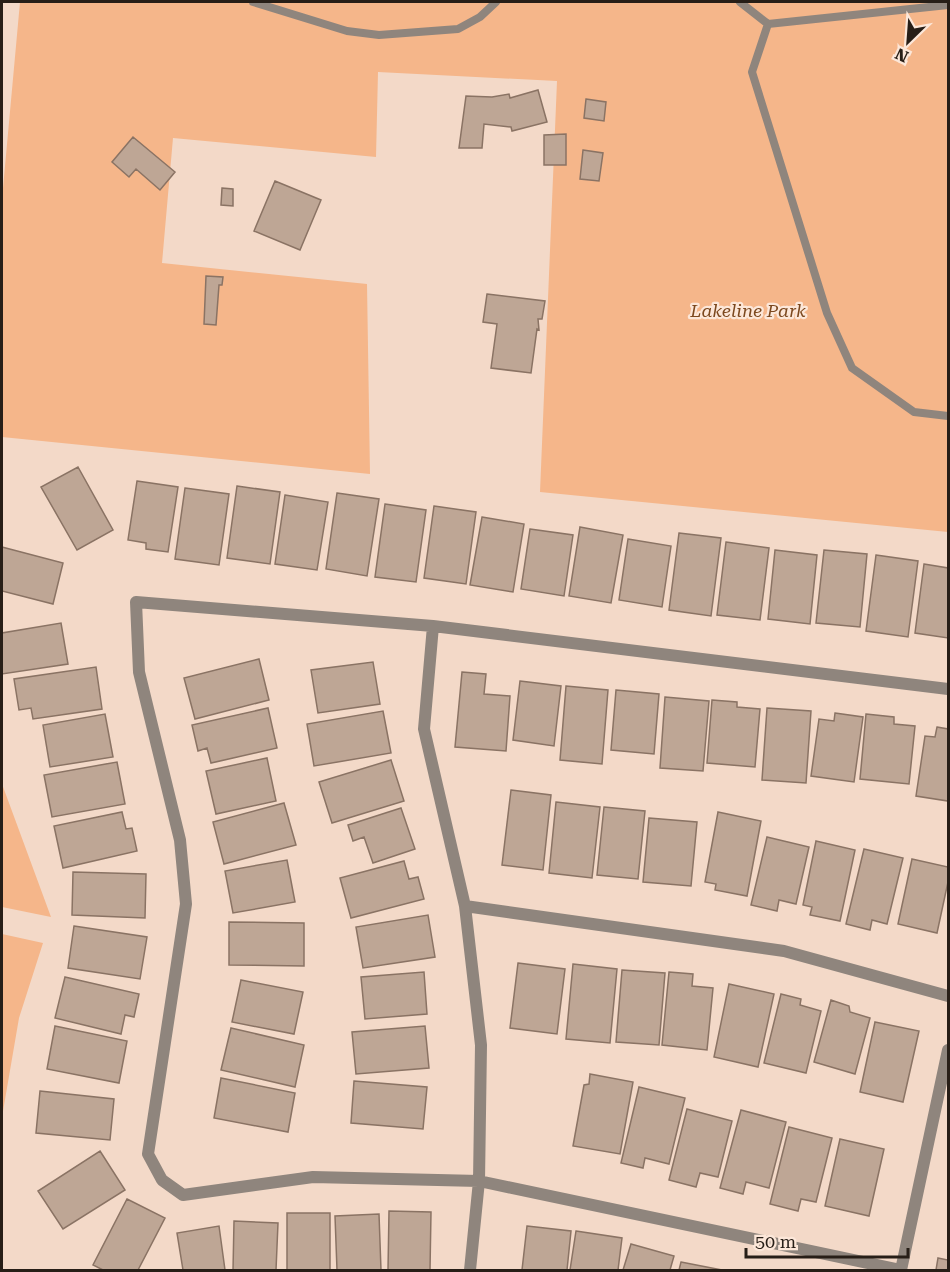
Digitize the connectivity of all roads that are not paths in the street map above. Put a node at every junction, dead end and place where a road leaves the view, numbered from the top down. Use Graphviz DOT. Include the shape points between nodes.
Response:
graph roads {
  1 [pos="253,2"];
  2 [pos="496,2"];
  3 [pos="740,2"];
  4 [pos="948,5"];
  5 [pos="768,24"];
  6 [pos="948,416"];
  7 [pos="433,626"];
  8 [pos="948,689"];
  9 [pos="465,906"];
  10 [pos="948,996"];
  11 [pos="948,1050"];
  12 [pos="479,1181"];
  13 [pos="471,1270"];
  14 [pos="901,1270"];
  1 -- 2 [label="lane" via="347,31 380,35 458,29"];
  3 -- 5 [label="lane"];
  4 -- 5 [label="lane"];
  5 -- 6 [label="lane" via="752,72 832,324 852,368 914,412"];
  7 -- 8 [label="street"];
  7 -- 9 [label="street" via="424,729"];
  7 -- 12 [label="street" via="136,602 139,672 180,840 186,904 148,1154 162,1180 183,1195 313,1178"];
  9 -- 10 [label="street" via="784,951"];
  9 -- 12 [label="street" via="481,1045"];
  11 -- 14 [label="street"];
  12 -- 13 [label="street"];
  12 -- 14 [label="street"];
}
